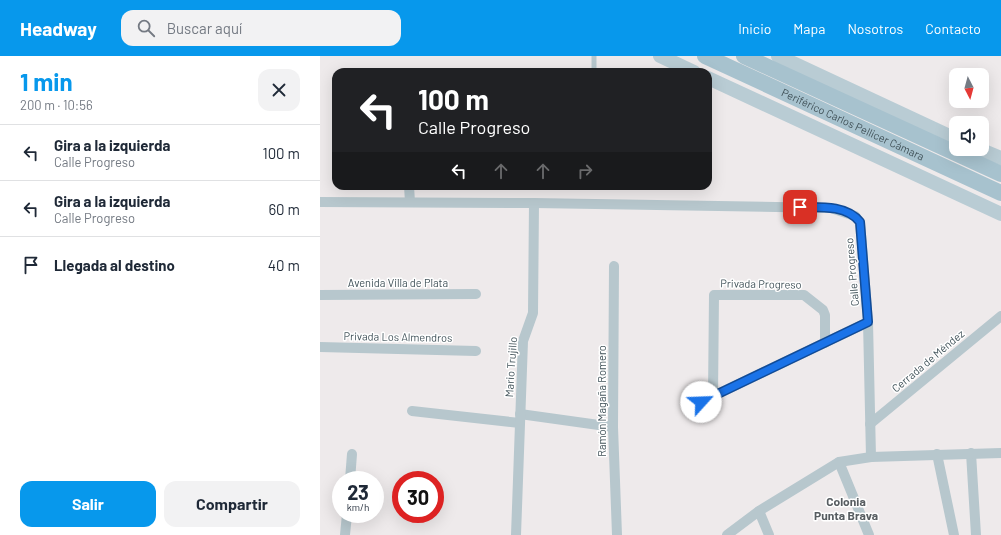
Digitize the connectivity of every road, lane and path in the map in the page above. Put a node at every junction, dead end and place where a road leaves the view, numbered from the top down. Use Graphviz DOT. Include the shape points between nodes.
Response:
graph roads {
  1 [pos="594,56"];
  2 [pos="660,56"];
  3 [pos="705,56"];
  4 [pos="744,56"];
  5 [pos="778,56"];
  6 [pos="594,68"];
  7 [pos="686,68"];
  8 [pos="712,80"];
  9 [pos="949,136"];
  10 [pos="989,153"];
  11 [pos="1001,158"];
  12 [pos="1001,174"];
  13 [pos="410,190"];
  14 [pos="1001,193"];
  15 [pos="320,202"];
  16 [pos="410,202"];
  17 [pos="534,203"];
  18 [pos="1001,214"];
  19 [pos="614,266"];
  20 [pos="476,294"];
  21 [pos="320,295"];
  22 [pos="1001,316"];
  23 [pos="868,322"];
  24 [pos="825,343"];
  25 [pos="320,347"];
  26 [pos="476,351"];
  27 [pos="713,396"];
  28 [pos="701,402"];
  29 [pos="412,411"];
  30 [pos="520,419"];
  31 [pos="870,424"];
  32 [pos="613,428"];
  33 [pos="971,453"];
  34 [pos="1001,453"];
  35 [pos="352,454"];
  36 [pos="936,454"];
  37 [pos="871,457"];
  38 [pos="839,462"];
  39 [pos="351,471"];
  40 [pos="759,511"];
  41 [pos="346,523"];
  42 [pos="345,535"];
  43 [pos="516,535"];
  44 [pos="617,535"];
  45 [pos="727,535"];
  46 [pos="769,535"];
  47 [pos="869,535"];
  48 [pos="954,535"];
  49 [pos="976,535"];
  1 -- 6 [label="lane"];
  2 -- 7 [label="street"];
  3 -- 14 [label="main road, Periférico Carlos Pellicer Cámara"];
  4 -- 12 [label="main road, Periférico Carlos Pellicer Cámara"];
  5 -- 9 [label="street"];
  8 -- 18 [label="street"];
  10 -- 11 [label="street"];
  13 -- 16 [label="street"];
  15 -- 16 [label="street, Calle Progreso"];
  16 -- 17 [label="street, Calle Progreso"];
  17 -- 23 [label="street, Calle Progreso" via="831,208 855,216 860,222"];
  17 -- 30 [label="street, Mario Trujillo" via="533,313 523,341"];
  19 -- 32 [label="street, Ramón Magaña Romero"];
  20 -- 21 [label="street, Avenida Villa de Plata"];
  22 -- 31 [label="street, Cerrada de Méndez"];
  23 -- 24 [label="street"];
  23 -- 31 [label="street, Calle Progreso"];
  24 -- 27 [label="street"];
  24 -- 27 [label="street, Privada Progreso" via="823,310 804,295 714,295"];
  25 -- 26 [label="street, Privada Los Almendros"];
  27 -- 28 [label="street"];
  29 -- 30 [label="street"];
  30 -- 32 [label="street"];
  30 -- 43 [label="street, Mario Trujillo"];
  31 -- 37 [label="street, Calle Progreso"];
  32 -- 44 [label="street, Ramón Magaña Romero"];
  33 -- 34 [label="street"];
  33 -- 36 [label="street"];
  33 -- 49 [label="street"];
  35 -- 39 [label="street"];
  36 -- 37 [label="street"];
  36 -- 48 [label="street"];
  37 -- 38 [label="street"];
  38 -- 40 [label="street"];
  38 -- 47 [label="street"];
  40 -- 45 [label="street"];
  40 -- 46 [label="street"];
  41 -- 42 [label="street"];
}
